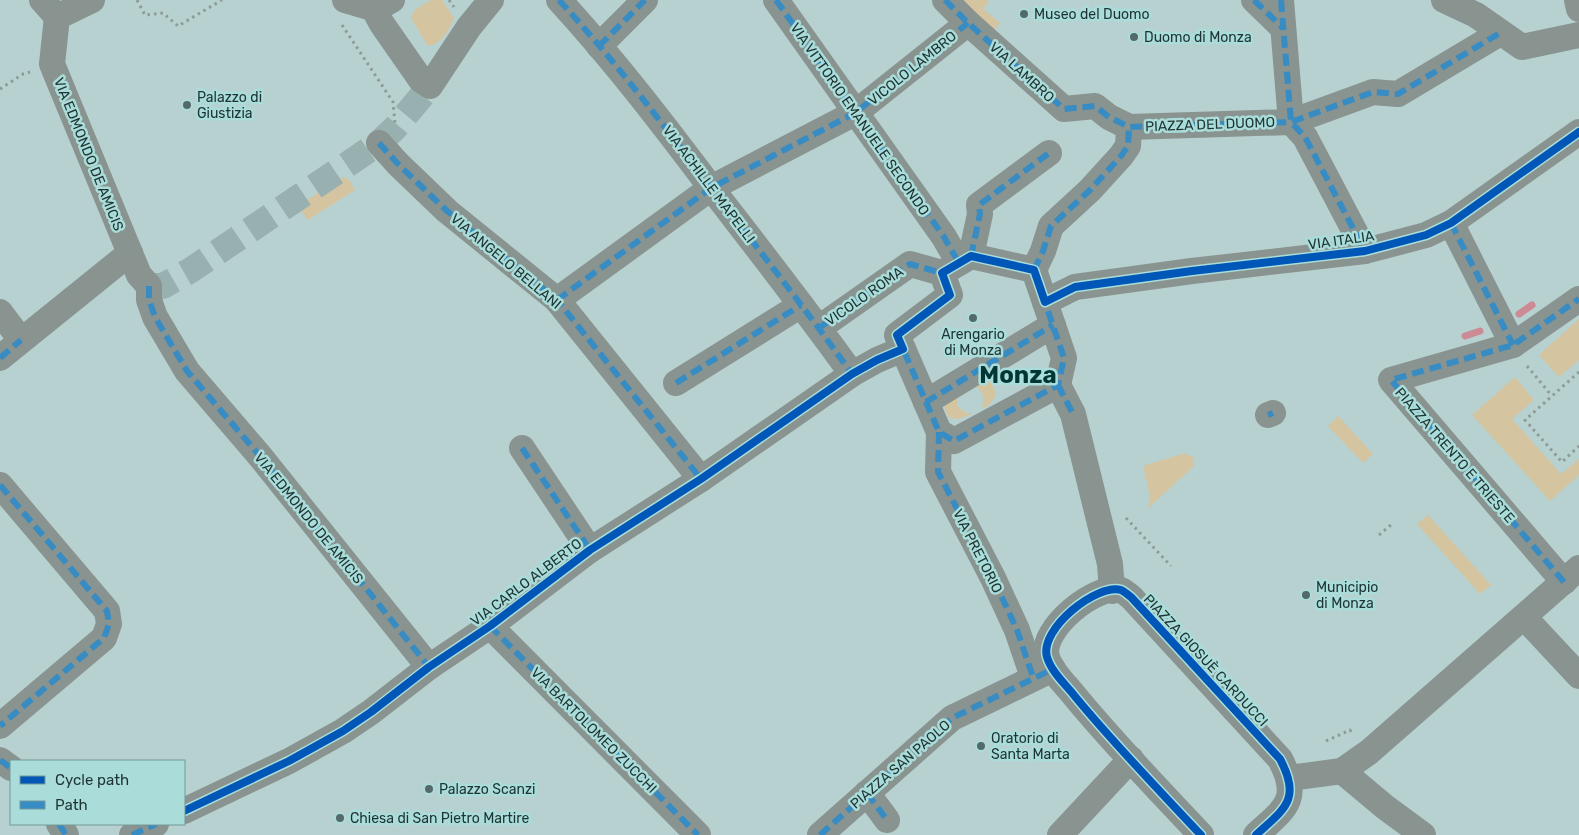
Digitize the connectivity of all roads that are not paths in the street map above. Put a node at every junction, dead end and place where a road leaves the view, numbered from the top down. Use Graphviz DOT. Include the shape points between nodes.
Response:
graph roads {
  1 [pos="92,0"];
  2 [pos="491,0"];
  3 [pos="559,0"];
  4 [pos="645,0"];
  5 [pos="776,0"];
  6 [pos="945,0"];
  7 [pos="1254,0"];
  8 [pos="1281,0"];
  9 [pos="1444,0"];
  10 [pos="1577,0"];
  11 [pos="385,5"];
  12 [pos="50,9"];
  13 [pos="1579,9"];
  14 [pos="343,12"];
  15 [pos="968,23"];
  16 [pos="1283,28"];
  17 [pos="1500,33"];
  18 [pos="1579,35"];
  19 [pos="600,46"];
  20 [pos="855,113"];
  21 [pos="1298,129"];
  22 [pos="1122,130"];
  23 [pos="1579,132"];
  24 [pos="387,135"];
  25 [pos="1049,153"];
  26 [pos="711,188"];
  27 [pos="1451,223"];
  28 [pos="1365,251"];
  29 [pos="130,254"];
  30 [pos="958,264"];
  31 [pos="1034,270"];
  32 [pos="1579,299"];
  33 [pos="557,300"];
  34 [pos="801,305"];
  35 [pos="0,312"];
  36 [pos="1049,313"];
  37 [pos="819,328"];
  38 [pos="21,340"];
  39 [pos="903,350"];
  40 [pos="1520,356"];
  41 [pos="0,358"];
  42 [pos="852,374"];
  43 [pos="676,383"];
  44 [pos="1058,385"];
  45 [pos="926,402"];
  46 [pos="939,432"];
  47 [pos="522,448"];
  48 [pos="701,479"];
  49 [pos="0,485"];
  50 [pos="590,550"];
  51 [pos="1571,575"];
  52 [pos="1112,591"];
  53 [pos="1524,617"];
  54 [pos="490,626"];
  55 [pos="429,667"];
  56 [pos="1042,673"];
  57 [pos="1579,676"];
  58 [pos="0,726"];
  59 [pos="1131,759"];
  60 [pos="1342,771"];
  61 [pos="1289,778"];
  62 [pos="867,793"];
  63 [pos="185,811"];
  64 [pos="886,820"];
  65 [pos="154,825"];
  66 [pos="132,835"];
  67 [pos="698,835"];
  68 [pos="820,835"];
  69 [pos="1060,835"];
  70 [pos="1201,835"];
  71 [pos="1256,835"];
  72 [pos="1423,835"];
  1 -- 12 [label="street"];
  2 -- 11 [label="street" via="430,86 421,80 382,24 378,15"];
  3 -- 19 [label="street, VIA ACHILLE MAPELLI"];
  4 -- 19 [label="street"];
  5 -- 20 [label="street, VIA VITTORIO EMANUELE SECONDO"];
  6 -- 15 [label="street, VIA LAMBRO"];
  7 -- 16 [label="street"];
  8 -- 16 [label="street, PIAZZA DEL DUOMO"];
  9 -- 17 [label="street" via="1476,15"];
  10 -- 13 [label="street"];
  11 -- 14 [label="street"];
  12 -- 29 [label="street, VIA EDMONDO DE AMICIS" via="52,64"];
  15 -- 20 [label="street, VICOLO LAMBRO"];
  15 -- 22 [label="street, VIA LAMBRO" via="1064,109 1096,106"];
  16 -- 21 [label="street, PIAZZA DEL DUOMO"];
  17 -- 18 [label="street" via="1522,47"];
  17 -- 21 [label="street, PIAZZA DEL DUOMO" via="1398,94 1373,92"];
  19 -- 26 [label="street, VIA ACHILLE MAPELLI"];
  20 -- 26 [label="street, VICOLO LAMBRO"];
  20 -- 30 [label="street, VIA VITTORIO EMANUELE SECONDO" via="944,237"];
  21 -- 22 [label="street, PIAZZA DEL DUOMO"];
  21 -- 28 [label="street"];
  22 -- 31 [label="street" via="1090,190 1051,226"];
  23 -- 27 [label="street, VIA ITALIA"];
  24 -- 33 [label="street, VIA ANGELO BELLANI" via="398,164 447,211"];
  25 -- 30 [label="street" via="978,206 980,214"];
  26 -- 33 [label="street, VICOLO LAMBRO"];
  26 -- 34 [label="street, VIA ACHILLE MAPELLI"];
  27 -- 28 [label="street, VIA ITALIA" via="1426,235"];
  27 -- 40 [label="street"];
  28 -- 36 [label="street, VIA ITALIA" via="1075,287"];
  29 -- 38 [label="street"];
  29 -- 55 [label="street, VIA EDMONDO DE AMICIS" via="139,275 149,286 149,300 155,317 187,371 259,455"];
  30 -- 31 [label="street"];
  30 -- 37 [label="street, VICOLO ROMA" via="910,264"];
  30 -- 39 [label="street" via="950,295 897,335"];
  31 -- 36 [label="street"];
  32 -- 40 [label="street, PIAZZA TRENTO E TRIESTE"];
  33 -- 48 [label="street, VIA ANGELO BELLANI"];
  34 -- 37 [label="street, VIA ACHILLE MAPELLI"];
  34 -- 43 [label="street"];
  35 -- 38 [label="street"];
  36 -- 44 [label="street" via="1064,358"];
  36 -- 45 [label="street, VIA ITALIA"];
  37 -- 42 [label="street, VIA ACHILLE MAPELLI"];
  38 -- 41 [label="street"];
  39 -- 42 [label="street, VIA CARLO ALBERTO"];
  39 -- 45 [label="street"];
  40 -- 51 [label="street, PIAZZA TRENTO E TRIESTE" via="1391,380"];
  42 -- 48 [label="street, VIA CARLO ALBERTO"];
  44 -- 46 [label="street" via="954,441"];
  44 -- 52 [label="street" via="1074,414 1110,564"];
  45 -- 46 [label="street"];
  46 -- 56 [label="street, VIA PRETORIO" via="938,472"];
  47 -- 50 [label="street, VIA CARLO ALBERTO"];
  48 -- 50 [label="street, VIA CARLO ALBERTO"];
  49 -- 58 [label="street" via="107,611 109,624 104,638"];
  50 -- 54 [label="street, VIA CARLO ALBERTO"];
  51 -- 53 [label="street, PIAZZA TRENTO E TRIESTE"];
  52 -- 56 [label="street" via="1098,594 1083,603 1057,625 1046,646 1047,657"];
  52 -- 61 [label="street, PIAZZA GIOSUÈ CARDUCCI" via="1122,590 1131,597 1280,760"];
  53 -- 57 [label="street"];
  53 -- 60 [label="street, PIAZZA TRENTO E TRIESTE" via="1369,752"];
  54 -- 55 [label="street, VIA CARLO ALBERTO"];
  54 -- 67 [label="street, VIA BARTOLOMEO ZUCCHI"];
  55 -- 63 [label="street, VIA CARLO ALBERTO" via="343,731 289,761"];
  56 -- 59 [label="street" via="1090,715"];
  56 -- 62 [label="street, PIAZZA SAN PAOLO" via="952,718"];
  59 -- 69 [label="street"];
  59 -- 70 [label="street"];
  60 -- 61 [label="street"];
  60 -- 72 [label="street"];
  61 -- 71 [label="street" via="1290,794 1286,807"];
  62 -- 64 [label="street"];
  62 -- 68 [label="street, PIAZZA SAN PAOLO"];
  65 -- 66 [label="street"];
}
